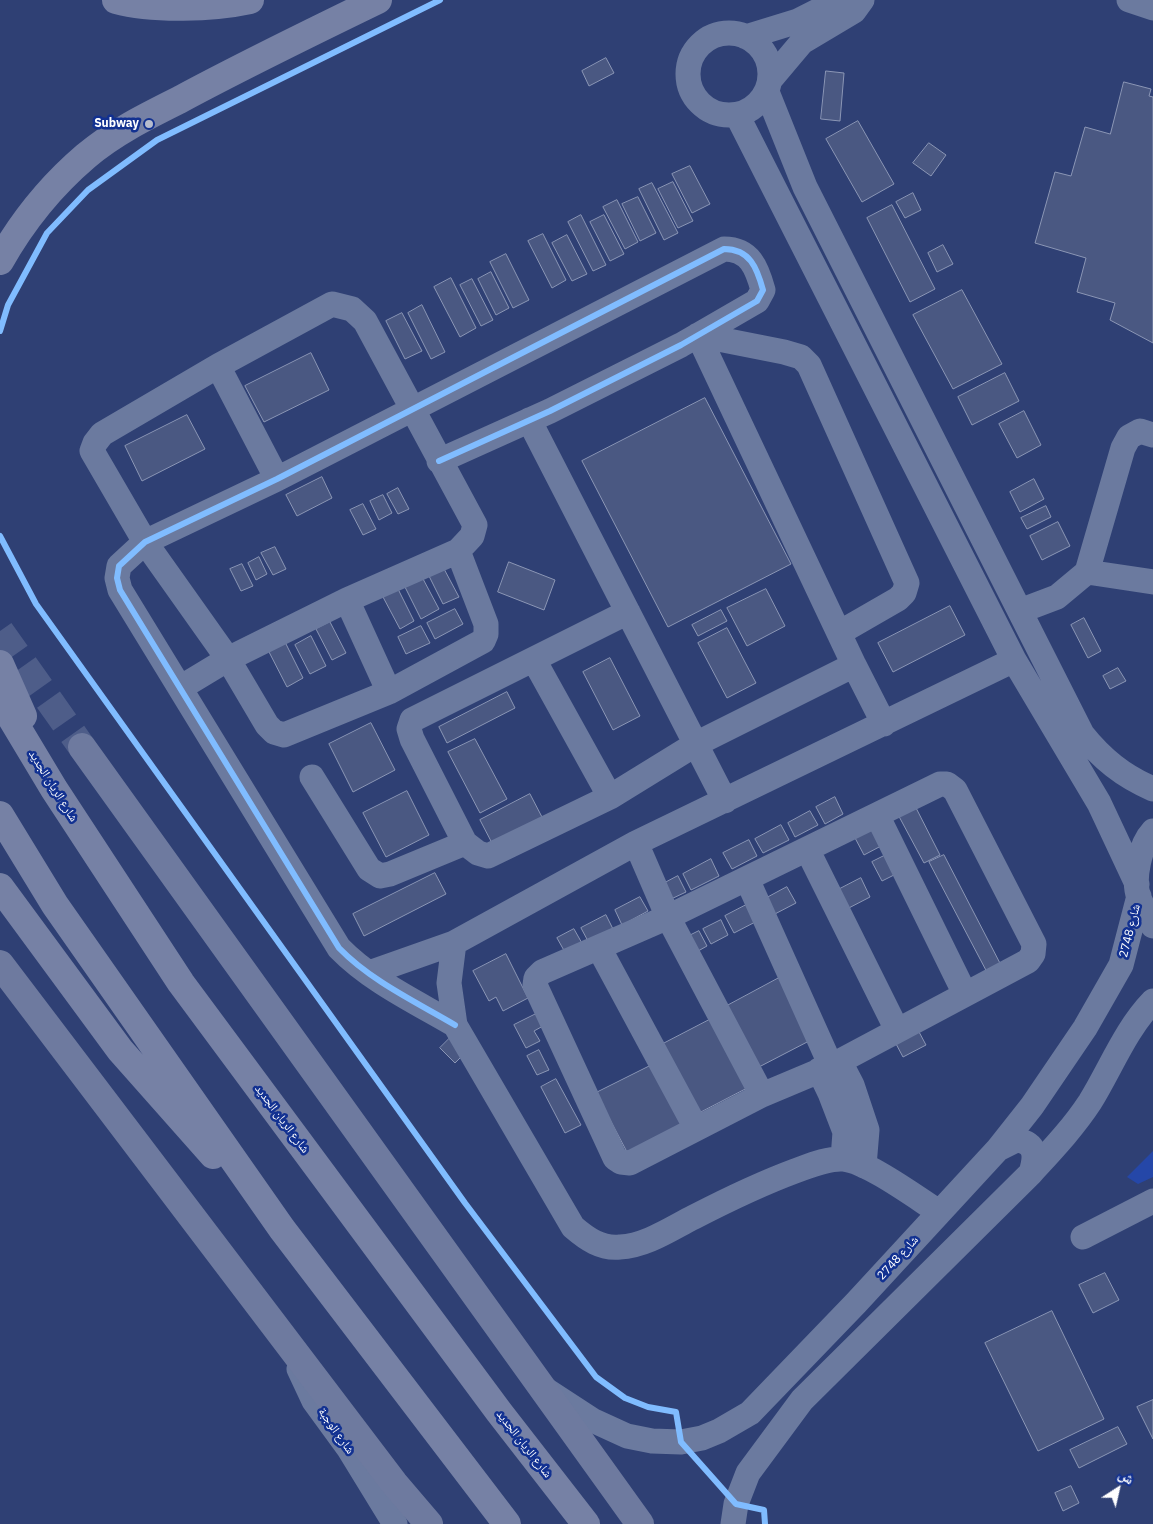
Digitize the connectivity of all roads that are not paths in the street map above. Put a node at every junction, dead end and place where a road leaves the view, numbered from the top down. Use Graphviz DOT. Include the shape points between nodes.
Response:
graph roads {
  1 [pos="116,0"];
  2 [pos="250,0"];
  3 [pos="378,0"];
  4 [pos="839,0"];
  5 [pos="862,0"];
  6 [pos="1129,0"];
  7 [pos="1153,8"];
  8 [pos="746,37"];
  9 [pos="768,86"];
  10 [pos="737,115"];
  11 [pos="0,261"];
  12 [pos="698,336"];
  13 [pos="218,366"];
  14 [pos="413,410"];
  15 [pos="530,420"];
  16 [pos="1153,435"];
  17 [pos="439,461"];
  18 [pos="277,479"];
  19 [pos="145,542"];
  20 [pos="458,551"];
  21 [pos="1087,572"];
  22 [pos="1153,582"];
  23 [pos="347,600"];
  24 [pos="1020,611"];
  25 [pos="628,612"];
  26 [pos="839,633"];
  27 [pos="228,659"];
  28 [pos="534,660"];
  29 [pos="1014,660"];
  30 [pos="0,664"];
  31 [pos="854,665"];
  32 [pos="180,688"];
  33 [pos="389,692"];
  34 [pos="0,699"];
  35 [pos="884,724"];
  36 [pos="696,744"];
  37 [pos="82,747"];
  38 [pos="312,777"];
  39 [pos="54,789"];
  40 [pos="1153,789"];
  41 [pos="610,797"];
  42 [pos="725,801"];
  43 [pos="0,815"];
  44 [pos="877,815"];
  45 [pos="1153,831"];
  46 [pos="465,843"];
  47 [pos="636,843"];
  48 [pos="807,848"];
  49 [pos="747,879"];
  50 [pos="0,887"];
  51 [pos="1138,890"];
  52 [pos="668,917"];
  53 [pos="1153,926"];
  54 [pos="454,943"];
  55 [pos="600,948"];
  56 [pos="0,964"];
  57 [pos="369,973"];
  58 [pos="965,994"];
  59 [pos="1153,1002"];
  60 [pos="456,1025"];
  61 [pos="898,1030"];
  62 [pos="830,1066"];
  63 [pos="762,1095"];
  64 [pos="696,1128"];
  65 [pos="998,1149"];
  66 [pos="853,1163"];
  67 [pos="1031,1173"];
  68 [pos="1153,1201"];
  69 [pos="939,1212"];
  70 [pos="282,1229"];
  71 [pos="1083,1237"];
  72 [pos="282,1336"];
  73 [pos="544,1389"];
  74 [pos="395,1524"];
  75 [pos="429,1524"];
  76 [pos="507,1524"];
  77 [pos="586,1524"];
  78 [pos="640,1524"];
  79 [pos="733,1524"];
  1 -- 2 [label="main road" via="184,7"];
  3 -- 11 [label="main road" via="197,90 132,125 87,155 48,194"];
  4 -- 8 [label="street" via="798,21"];
  5 -- 9 [label="street" via="854,11 802,42"];
  6 -- 7 [label="street"];
  8 -- 9 [label="street" via="765,54 770,66"];
  8 -- 10 [label="street" via="733,33 708,38 698,46 687,70 692,95 700,105 724,116"];
  9 -- 10 [label="street" via="759,102 749,111"];
  9 -- 24 [label="street" via="805,187"];
  10 -- 29 [label="street"];
  12 -- 14 [label="street" via="757,301 763,290 758,272 748,257 735,249 724,249"];
  12 -- 15 [label="street"];
  12 -- 26 [label="street"];
  12 -- 26 [label="street" via="784,352 801,358 809,365 907,583 898,599"];
  13 -- 14 [label="street" via="332,304 352,309 365,322"];
  13 -- 18 [label="street"];
  13 -- 19 [label="street" via="102,434 94,443 92,451"];
  14 -- 17 [label="street"];
  14 -- 18 [label="street"];
  15 -- 17 [label="street"];
  15 -- 25 [label="street"];
  16 -- 21 [label="street" via="1140,431 1129,436 1123,448"];
  17 -- 20 [label="street" via="475,525 472,536"];
  18 -- 19 [label="street"];
  19 -- 27 [label="street"];
  19 -- 32 [label="street" via="119,566 117,578 120,590"];
  20 -- 23 [label="street"];
  20 -- 33 [label="street" via="486,624 483,641"];
  21 -- 22 [label="street"];
  21 -- 24 [label="street" via="1057,597"];
  23 -- 27 [label="street"];
  23 -- 33 [label="street"];
  24 -- 40 [label="street" via="1082,734 1119,771"];
  25 -- 28 [label="street"];
  25 -- 36 [label="street"];
  26 -- 31 [label="street"];
  27 -- 32 [label="street"];
  27 -- 33 [label="street" via="267,725 284,735"];
  28 -- 41 [label="street"];
  28 -- 46 [label="street" via="412,720 409,729"];
  29 -- 35 [label="street"];
  29 -- 51 [label="street" via="1099,803"];
  30 -- 39 [label="main road"];
  31 -- 35 [label="street"];
  31 -- 36 [label="street"];
  32 -- 57 [label="street" via="332,937 353,962"];
  34 -- 39 [label="main road, شارع الريان الجديد"];
  35 -- 42 [label="street"];
  36 -- 41 [label="street"];
  36 -- 42 [label="street"];
  37 -- 73 [label="highway"];
  38 -- 46 [label="street" via="369,869 380,876"];
  39 -- 77 [label="main road, شارع الريان الجديد" via="181,983 499,1412"];
  41 -- 46 [label="street" via="488,856"];
  42 -- 47 [label="street"];
  43 -- 70 [label="main road" via="55,904"];
  44 -- 48 [label="street"];
  44 -- 58 [label="street"];
  44 -- 58 [label="street" via="940,784 947,784 955,790 1034,944 1028,961"];
  45 -- 51 [label="street, شارع 2748" via="1139,859"];
  47 -- 52 [label="street"];
  47 -- 54 [label="street"];
  48 -- 49 [label="street"];
  48 -- 61 [label="street"];
  49 -- 52 [label="street"];
  49 -- 62 [label="street"];
  50 -- 70 [label="main road" via="120,1050"];
  51 -- 53 [label="street"];
  51 -- 65 [label="street, شارع 2748" via="1121,965 1063,1062"];
  52 -- 55 [label="street"];
  52 -- 63 [label="street"];
  54 -- 57 [label="street"];
  54 -- 60 [label="street" via="450,983"];
  55 -- 64 [label="street"];
  55 -- 64 [label="street" via="542,972 535,985 615,1158 630,1163"];
  56 -- 72 [label="highway"];
  57 -- 60 [label="street"];
  58 -- 61 [label="street"];
  59 -- 67 [label="street" via="1140,1015 1089,1103"];
  60 -- 66 [label="street" via="573,1227 587,1239 603,1246 636,1244 760,1184 816,1163"];
  61 -- 62 [label="street"];
  62 -- 63 [label="street"];
  62 -- 66 [label="street" via="852,1085 867,1130"];
  63 -- 64 [label="street"];
  65 -- 67 [label="street" via="1016,1140 1024,1141 1035,1154"];
  65 -- 69 [label="street, شارع 2748"];
  66 -- 69 [label="street"];
  67 -- 79 [label="street" via="802,1400 748,1473 736,1504"];
  68 -- 71 [label="street"];
  69 -- 73 [label="street, شارع 2748" via="856,1304 750,1413 719,1431 681,1442 652,1442 627,1436 592,1420"];
  70 -- 76 [label="main road"];
  72 -- 74 [label="street, شارع الوجبة" via="314,1401 349,1449"];
  72 -- 75 [label="highway"];
  73 -- 78 [label="highway"];
}
